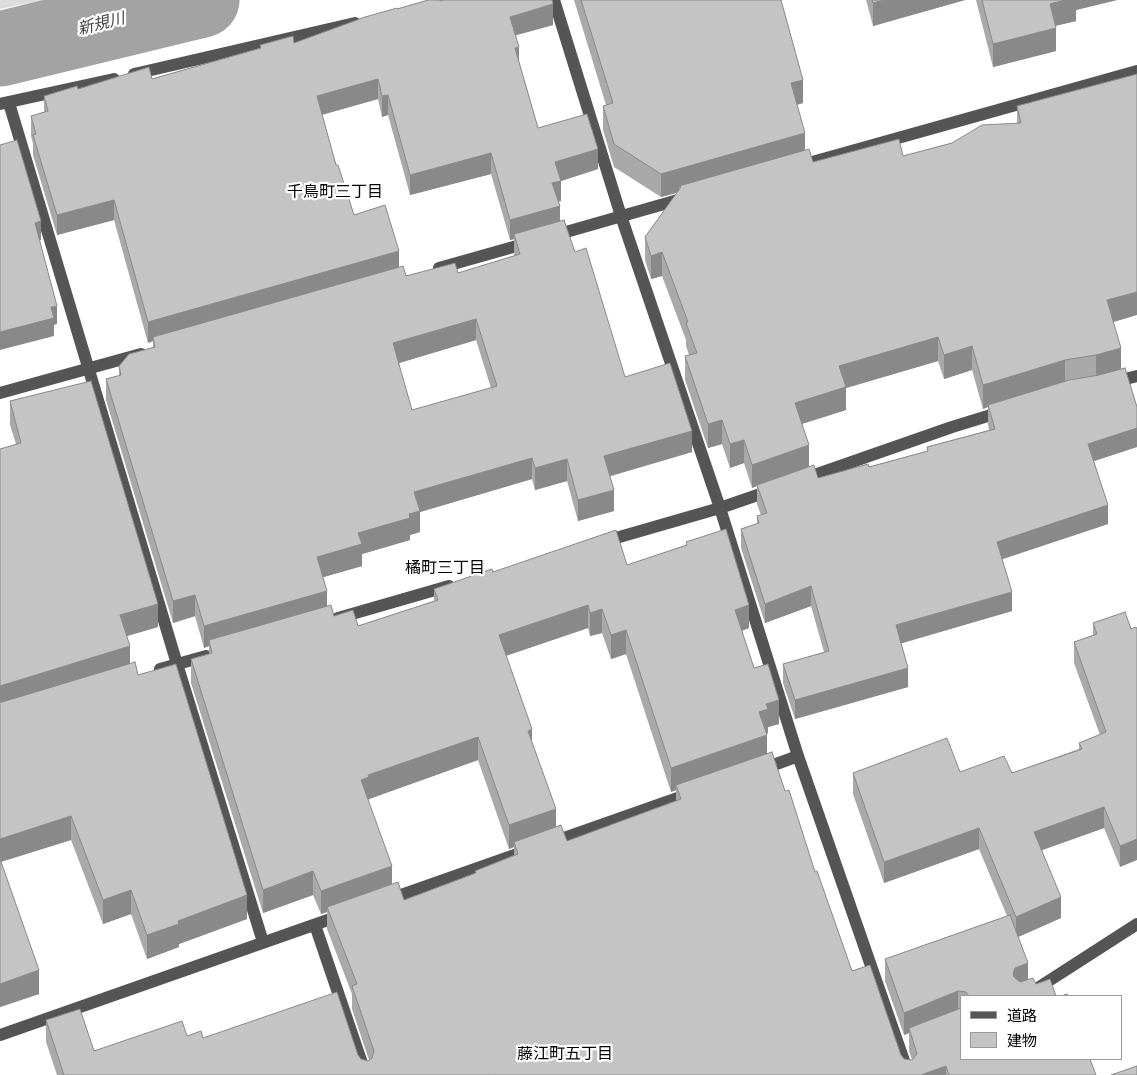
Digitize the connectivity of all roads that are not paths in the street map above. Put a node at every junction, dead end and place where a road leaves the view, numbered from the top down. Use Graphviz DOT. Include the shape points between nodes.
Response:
graph roads {
  1 [pos="554,0"];
  2 [pos="366,20"];
  3 [pos="1137,71"];
  4 [pos="5,104"];
  5 [pos="784,170"];
  6 [pos="698,195"];
  7 [pos="621,216"];
  8 [pos="431,271"];
  9 [pos="155,350"];
  10 [pos="88,369"];
  11 [pos="1137,376"];
  12 [pos="1098,386"];
  13 [pos="0,393"];
  14 [pos="1014,408"];
  15 [pos="720,508"];
  16 [pos="587,546"];
  17 [pos="463,582"];
  18 [pos="330,620"];
  19 [pos="215,653"];
  20 [pos="177,664"];
  21 [pos="149,673"];
  22 [pos="798,756"];
  23 [pos="752,772"];
  24 [pos="705,789"];
  25 [pos="380,902"];
  26 [pos="352,912"];
  27 [pos="1137,924"];
  28 [pos="314,925"];
  29 [pos="263,942"];
  30 [pos="1024,995"];
  31 [pos="0,1035"];
  32 [pos="366,1075"];
  33 [pos="910,1075"];
  1 -- 7 [label="street"];
  2 -- 4 [label="street"];
  3 -- 5 [label="street"];
  4 -- 10 [label="street"];
  6 -- 7 [label="street"];
  7 -- 8 [label="street"];
  7 -- 15 [label="street"];
  9 -- 10 [label="street"];
  10 -- 13 [label="street"];
  10 -- 20 [label="street"];
  11 -- 12 [label="street"];
  14 -- 15 [label="street"];
  15 -- 16 [label="street"];
  15 -- 22 [label="street"];
  17 -- 18 [label="street"];
  19 -- 20 [label="street"];
  20 -- 21 [label="street"];
  20 -- 29 [label="street"];
  22 -- 23 [label="street"];
  22 -- 33 [label="street" via="904,1044"];
  24 -- 25 [label="street"];
  26 -- 28 [label="street"];
  27 -- 30 [label="street"];
  28 -- 29 [label="street"];
  28 -- 32 [label="street"];
  29 -- 31 [label="street"];
}
